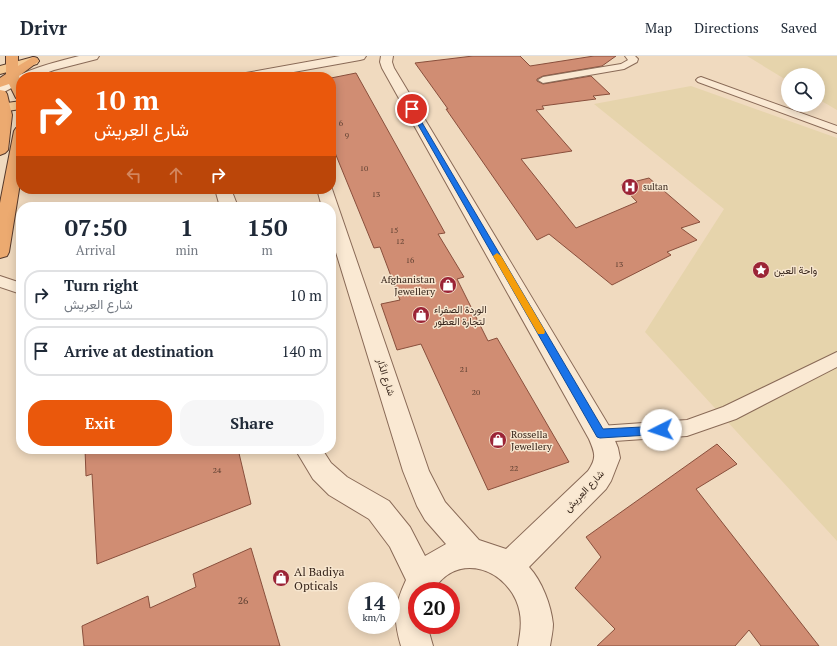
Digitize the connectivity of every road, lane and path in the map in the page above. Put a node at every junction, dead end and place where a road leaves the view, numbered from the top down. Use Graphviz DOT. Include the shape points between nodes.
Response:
graph roads {
  1 [pos="57,56"];
  2 [pos="93,56"];
  3 [pos="619,56"];
  4 [pos="630,56"];
  5 [pos="375,61"];
  6 [pos="20,70"];
  7 [pos="282,72"];
  8 [pos="16,73"];
  9 [pos="16,74"];
  10 [pos="701,80"];
  11 [pos="0,83"];
  12 [pos="0,90"];
  13 [pos="2,103"];
  14 [pos="16,104"];
  15 [pos="837,130"];
  16 [pos="0,150"];
  17 [pos="16,150"];
  18 [pos="11,169"];
  19 [pos="336,223"];
  20 [pos="0,252"];
  21 [pos="0,281"];
  22 [pos="16,287"];
  23 [pos="837,359"];
  24 [pos="600,434"];
  25 [pos="311,454"];
  26 [pos="471,552"];
  27 [pos="508,567"];
  28 [pos="421,579"];
  29 [pos="538,639"];
  30 [pos="417,646"];
  1 -- 6 [label="street"];
  2 -- 6 [label="street"];
  3 -- 4 [label="lane" via="620,62 610,65 540,78 624,66 632,62"];
  5 -- 7 [label="street" via="340,60"];
  5 -- 24 [label="street, شارع العِريش"];
  8 -- 11 [label="highway"];
  9 -- 12 [label="street"];
  10 -- 15 [label="lane"];
  13 -- 14 [label="main road"];
  13 -- 16 [label="highway" via="6,119"];
  17 -- 18 [label="highway"];
  18 -- 20 [label="highway"];
  19 -- 26 [label="street, شارع الدَّار" via="416,472 435,511"];
  21 -- 22 [label="lane"];
  23 -- 24 [label="lane" via="729,413 687,428"];
  24 -- 27 [label="street, شارع العِريش" via="608,452 607,466 597,480"];
  25 -- 28 [label="street" via="322,471 338,486 379,510 400,537"];
  26 -- 27 [label="street" via="490,556"];
  26 -- 28 [label="street" via="452,555 434,564"];
  27 -- 29 [label="street" via="522,582 532,602"];
  28 -- 30 [label="street" via="412,600 411,625"];
}
